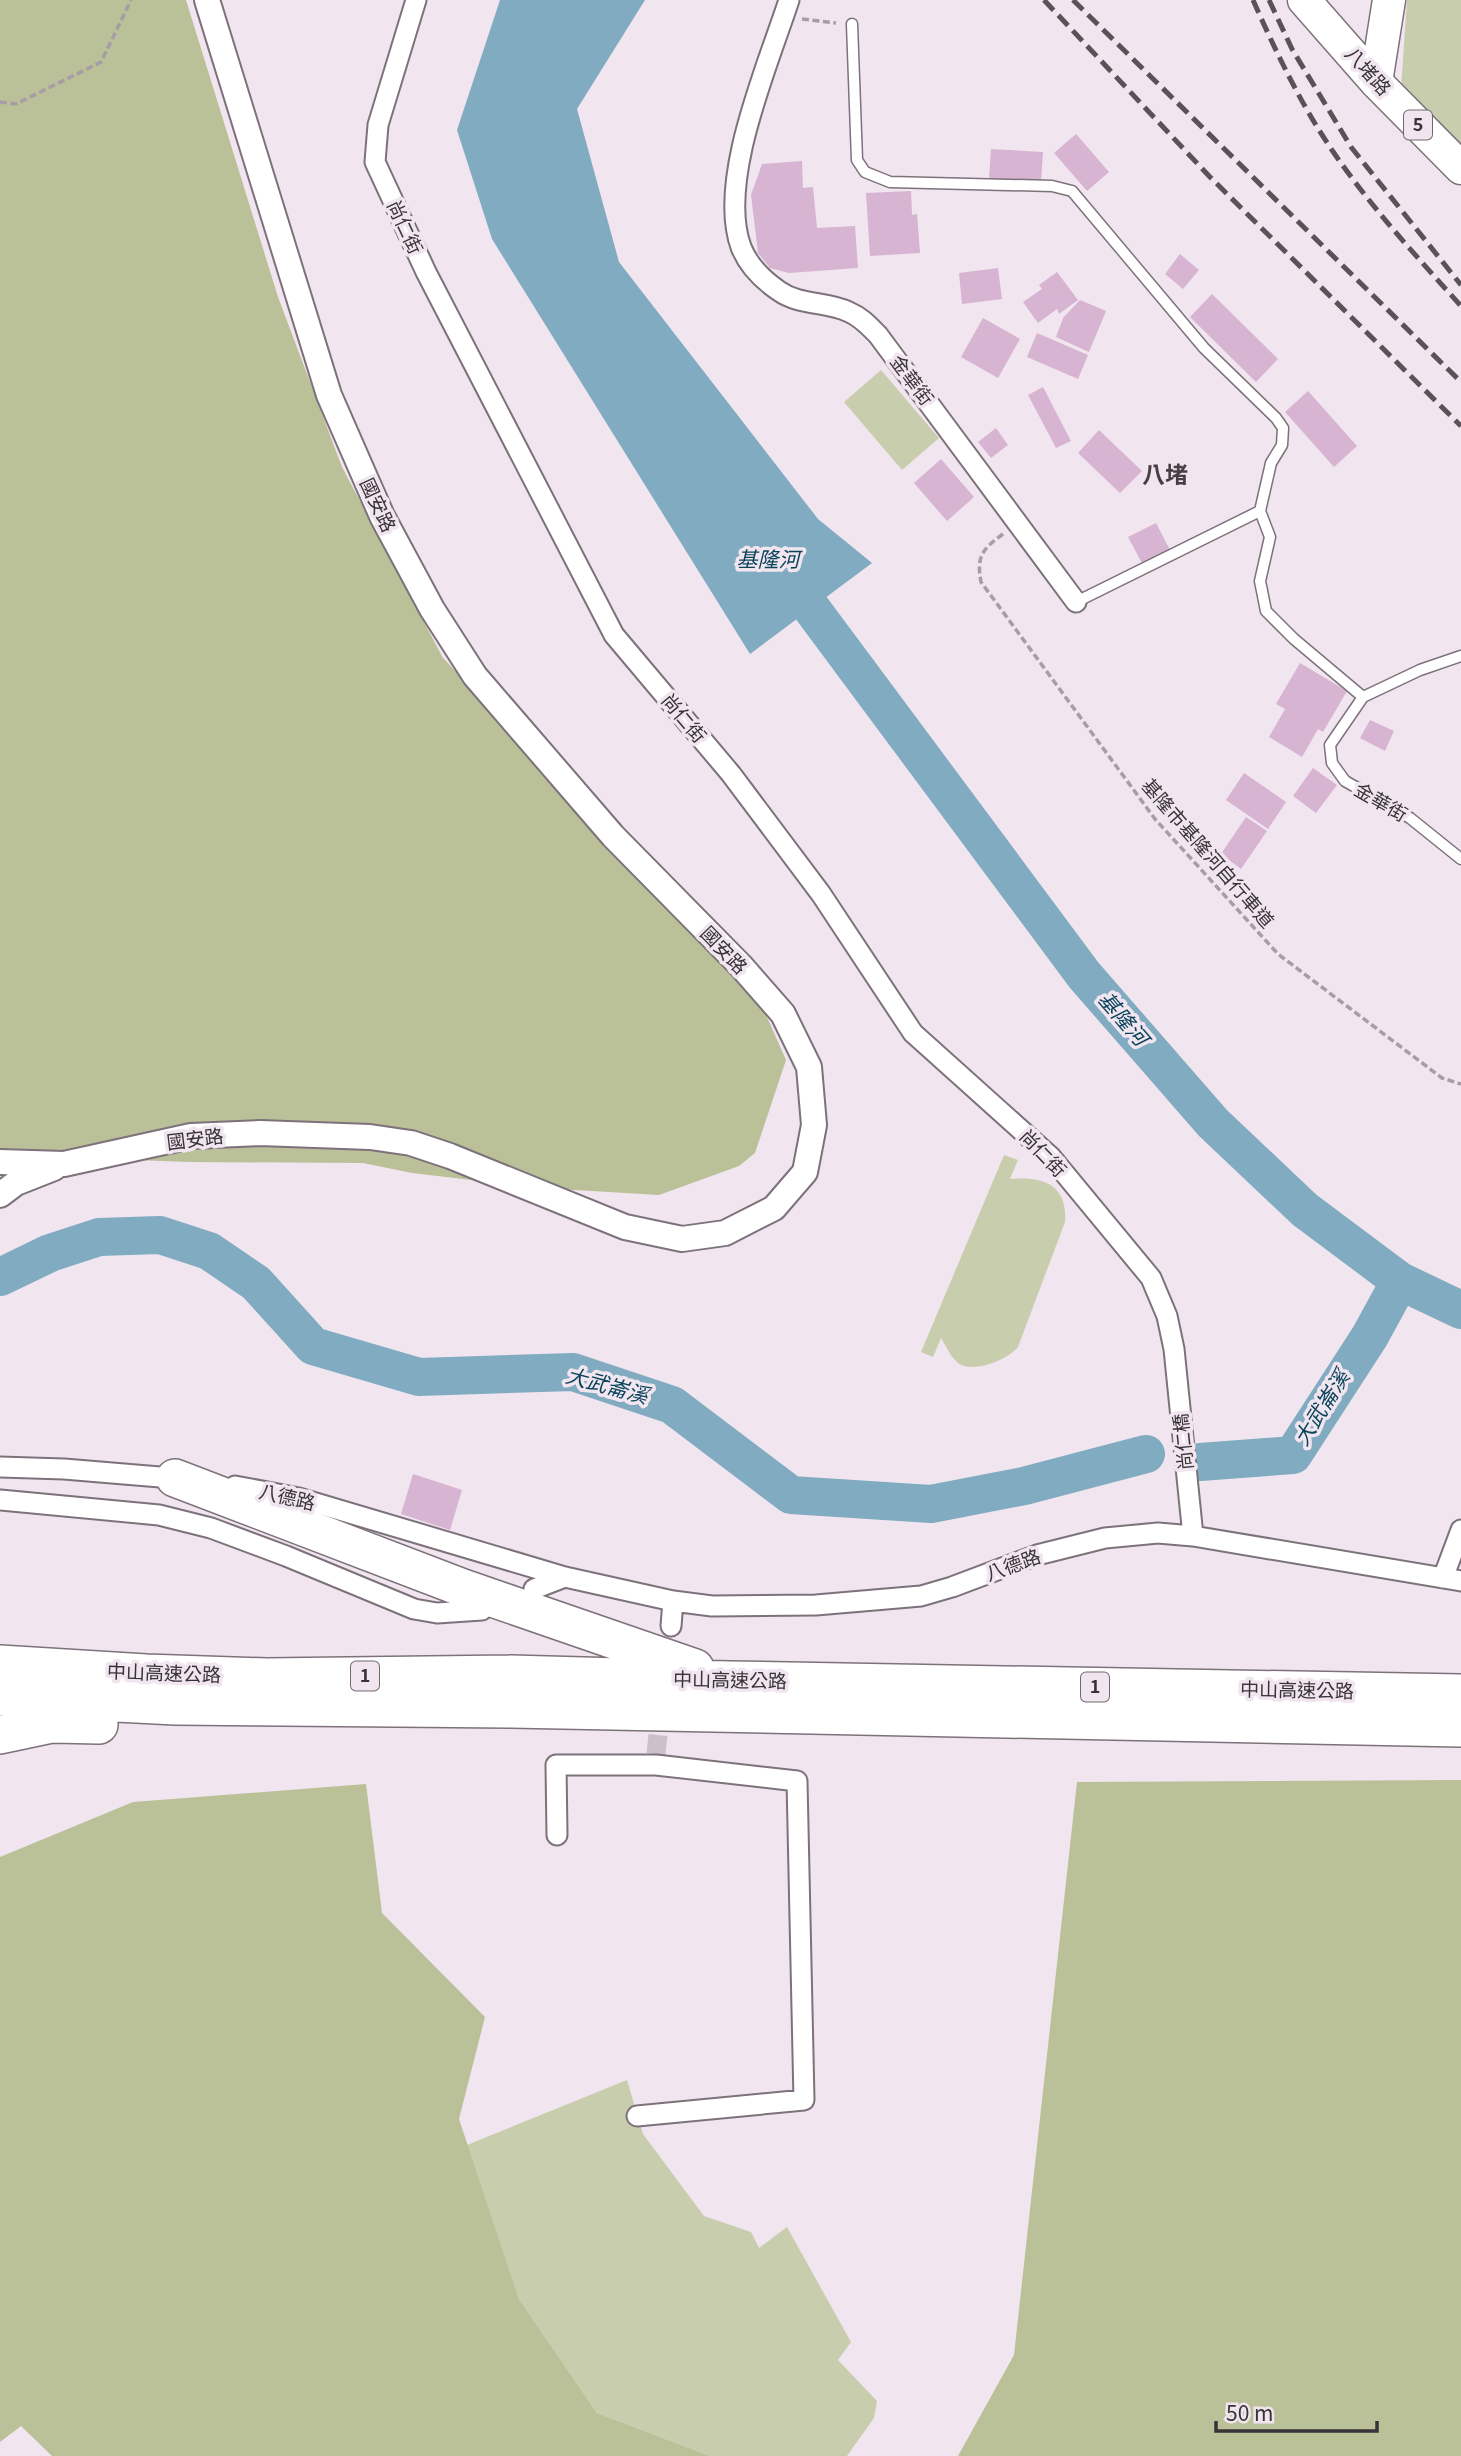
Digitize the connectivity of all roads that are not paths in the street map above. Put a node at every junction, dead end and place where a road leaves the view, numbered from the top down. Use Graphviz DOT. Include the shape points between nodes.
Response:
graph roads {
  1 [pos="207,0"];
  2 [pos="416,0"];
  3 [pos="1304,0"];
  4 [pos="1389,0"];
  5 [pos="787,9"];
  6 [pos="852,24"];
  7 [pos="1376,82"];
  8 [pos="1461,168"];
  9 [pos="1259,511"];
  10 [pos="1076,602"];
  11 [pos="1461,656"];
  12 [pos="1363,697"];
  13 [pos="1461,859"];
  14 [pos="0,1162"];
  15 [pos="64,1164"];
  16 [pos="0,1195"];
  17 [pos="1174,1349"];
  18 [pos="0,1468"];
  19 [pos="175,1478"];
  20 [pos="0,1500"];
  21 [pos="1461,1530"];
  22 [pos="1193,1536"];
  23 [pos="565,1577"];
  24 [pos="1452,1579"];
  25 [pos="534,1589"];
  26 [pos="673,1601"];
  27 [pos="482,1610"];
  28 [pos="671,1626"];
  29 [pos="0,1664"];
  30 [pos="729,1680"];
  31 [pos="1461,1693"];
  32 [pos="0,1697"];
  33 [pos="511,1709"];
  34 [pos="1461,1728"];
  35 [pos="0,1735"];
  36 [pos="557,1835"];
  37 [pos="637,2116"];
  1 -- 15 [label="street, 國安路" via="329,395 382,516 432,609 475,676 613,836 783,1014 809,1066 814,1125 805,1172 774,1208 725,1233 682,1239 625,1227 411,1143 370,1138 260,1133 191,1136"];
  2 -- 17 [label="street, 尚仁街" via="378,125 374,162 614,635 788,850 913,1033 1051,1157 1151,1278 1167,1316"];
  3 -- 7 [label="main road, 八堵路 / 5"];
  4 -- 7 [label="main road"];
  5 -- 10 [label="street, 金華街" via="751,117 735,183 742,247 751,265 786,296 848,311 864,321"];
  6 -- 9 [label="lane" via="857,160 865,172 890,182 1052,186 1072,191 1204,348 1283,428 1282,445 1271,463"];
  7 -- 8 [label="main road, 八堵路 / 5"];
  9 -- 10 [label="lane, 金華街"];
  9 -- 12 [label="lane" via="1270,537 1260,581 1265,611"];
  11 -- 12 [label="lane"];
  12 -- 13 [label="lane, 金華街" via="1330,745 1332,763 1345,781 1410,818"];
  14 -- 15 [label="street, 國安路"];
  15 -- 16 [label="street" via="16,1183"];
  17 -- 22 [label="street, 尚仁橋"];
  18 -- 19 [label="street, 八德路"];
  19 -- 23 [label="street, 八德路" via="299,1498"];
  19 -- 30 [label="highway" via="463,1588"];
  20 -- 27 [label="street" via="159,1515 236,1537 414,1609 437,1614"];
  21 -- 24 [label="street"];
  22 -- 24 [label="street, 八德路"];
  22 -- 26 [label="street, 八德路" via="1158,1532 1104,1538 911,1597 816,1605 712,1606"];
  23 -- 25 [label="street"];
  23 -- 26 [label="street, 八德路"];
  26 -- 28 [label="street"];
  29 -- 30 [label="highway, 中山高速公路 / 1" via="267,1677 512,1674"];
  30 -- 31 [label="highway, 中山高速公路 / 1"];
  32 -- 33 [label="highway, 中山高速公路 / 1" via="175,1706"];
  33 -- 34 [label="highway, 中山高速公路 / 1"];
  33 -- 35 [label="highway" via="348,1728 52,1724"];
  36 -- 37 [label="street" via="556,1765 656,1760 797,1781 804,2100"];
}
